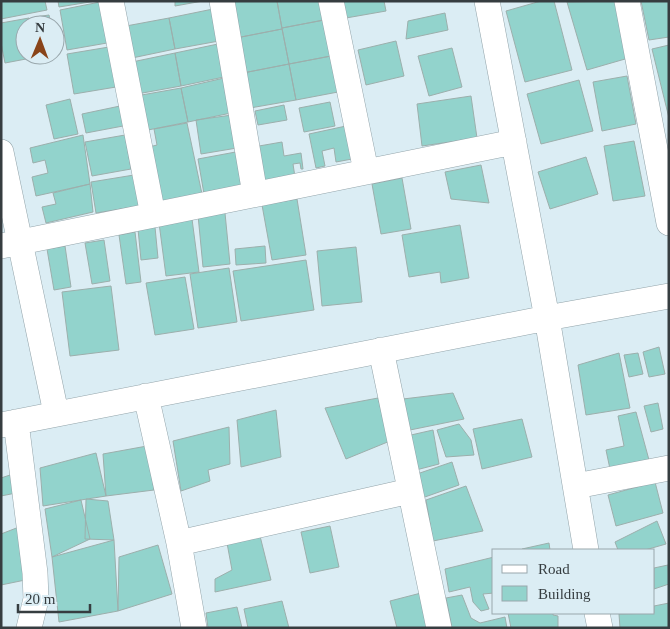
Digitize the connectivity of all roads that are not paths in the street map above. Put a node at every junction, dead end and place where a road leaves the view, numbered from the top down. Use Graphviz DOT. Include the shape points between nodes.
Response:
graph roads {
  1 [pos="111,1"];
  2 [pos="222,1"];
  3 [pos="331,1"];
  4 [pos="487,1"];
  5 [pos="627,1"];
  6 [pos="660,136"];
  7 [pos="514,142"];
  8 [pos="1,152"];
  9 [pos="366,172"];
  10 [pos="255,194"];
  11 [pos="153,215"];
  12 [pos="669,223"];
  13 [pos="11,244"];
  14 [pos="669,296"];
  15 [pos="547,318"];
  16 [pos="381,350"];
  17 [pos="146,396"];
  18 [pos="56,413"];
  19 [pos="9,424"];
  20 [pos="669,468"];
  21 [pos="576,486"];
  22 [pos="410,491"];
  23 [pos="179,544"];
  24 [pos="586,549"];
  25 [pos="36,599"];
  26 [pos="597,614"];
  27 [pos="29,628"];
  28 [pos="49,628"];
  29 [pos="194,628"];
  30 [pos="439,628"];
  31 [pos="600,628"];
  1 -- 11 [label="street"];
  2 -- 10 [label="street"];
  3 -- 9 [label="street"];
  4 -- 7 [label="street"];
  5 -- 6 [label="street"];
  6 -- 12 [label="street"];
  7 -- 9 [label="street"];
  7 -- 15 [label="street"];
  8 -- 13 [label="street"];
  9 -- 10 [label="street"];
  10 -- 11 [label="street"];
  11 -- 13 [label="street"];
  13 -- 18 [label="street"];
  14 -- 15 [label="street"];
  15 -- 16 [label="street"];
  15 -- 21 [label="street"];
  16 -- 17 [label="street"];
  16 -- 22 [label="street"];
  17 -- 18 [label="street"];
  17 -- 23 [label="street"];
  18 -- 19 [label="street"];
  19 -- 25 [label="street" via="35,573"];
  20 -- 21 [label="street"];
  21 -- 24 [label="street"];
  22 -- 23 [label="street"];
  22 -- 30 [label="street"];
  23 -- 29 [label="street"];
  25 -- 27 [label="street"];
  25 -- 28 [label="street"];
  26 -- 31 [label="street"];
}
